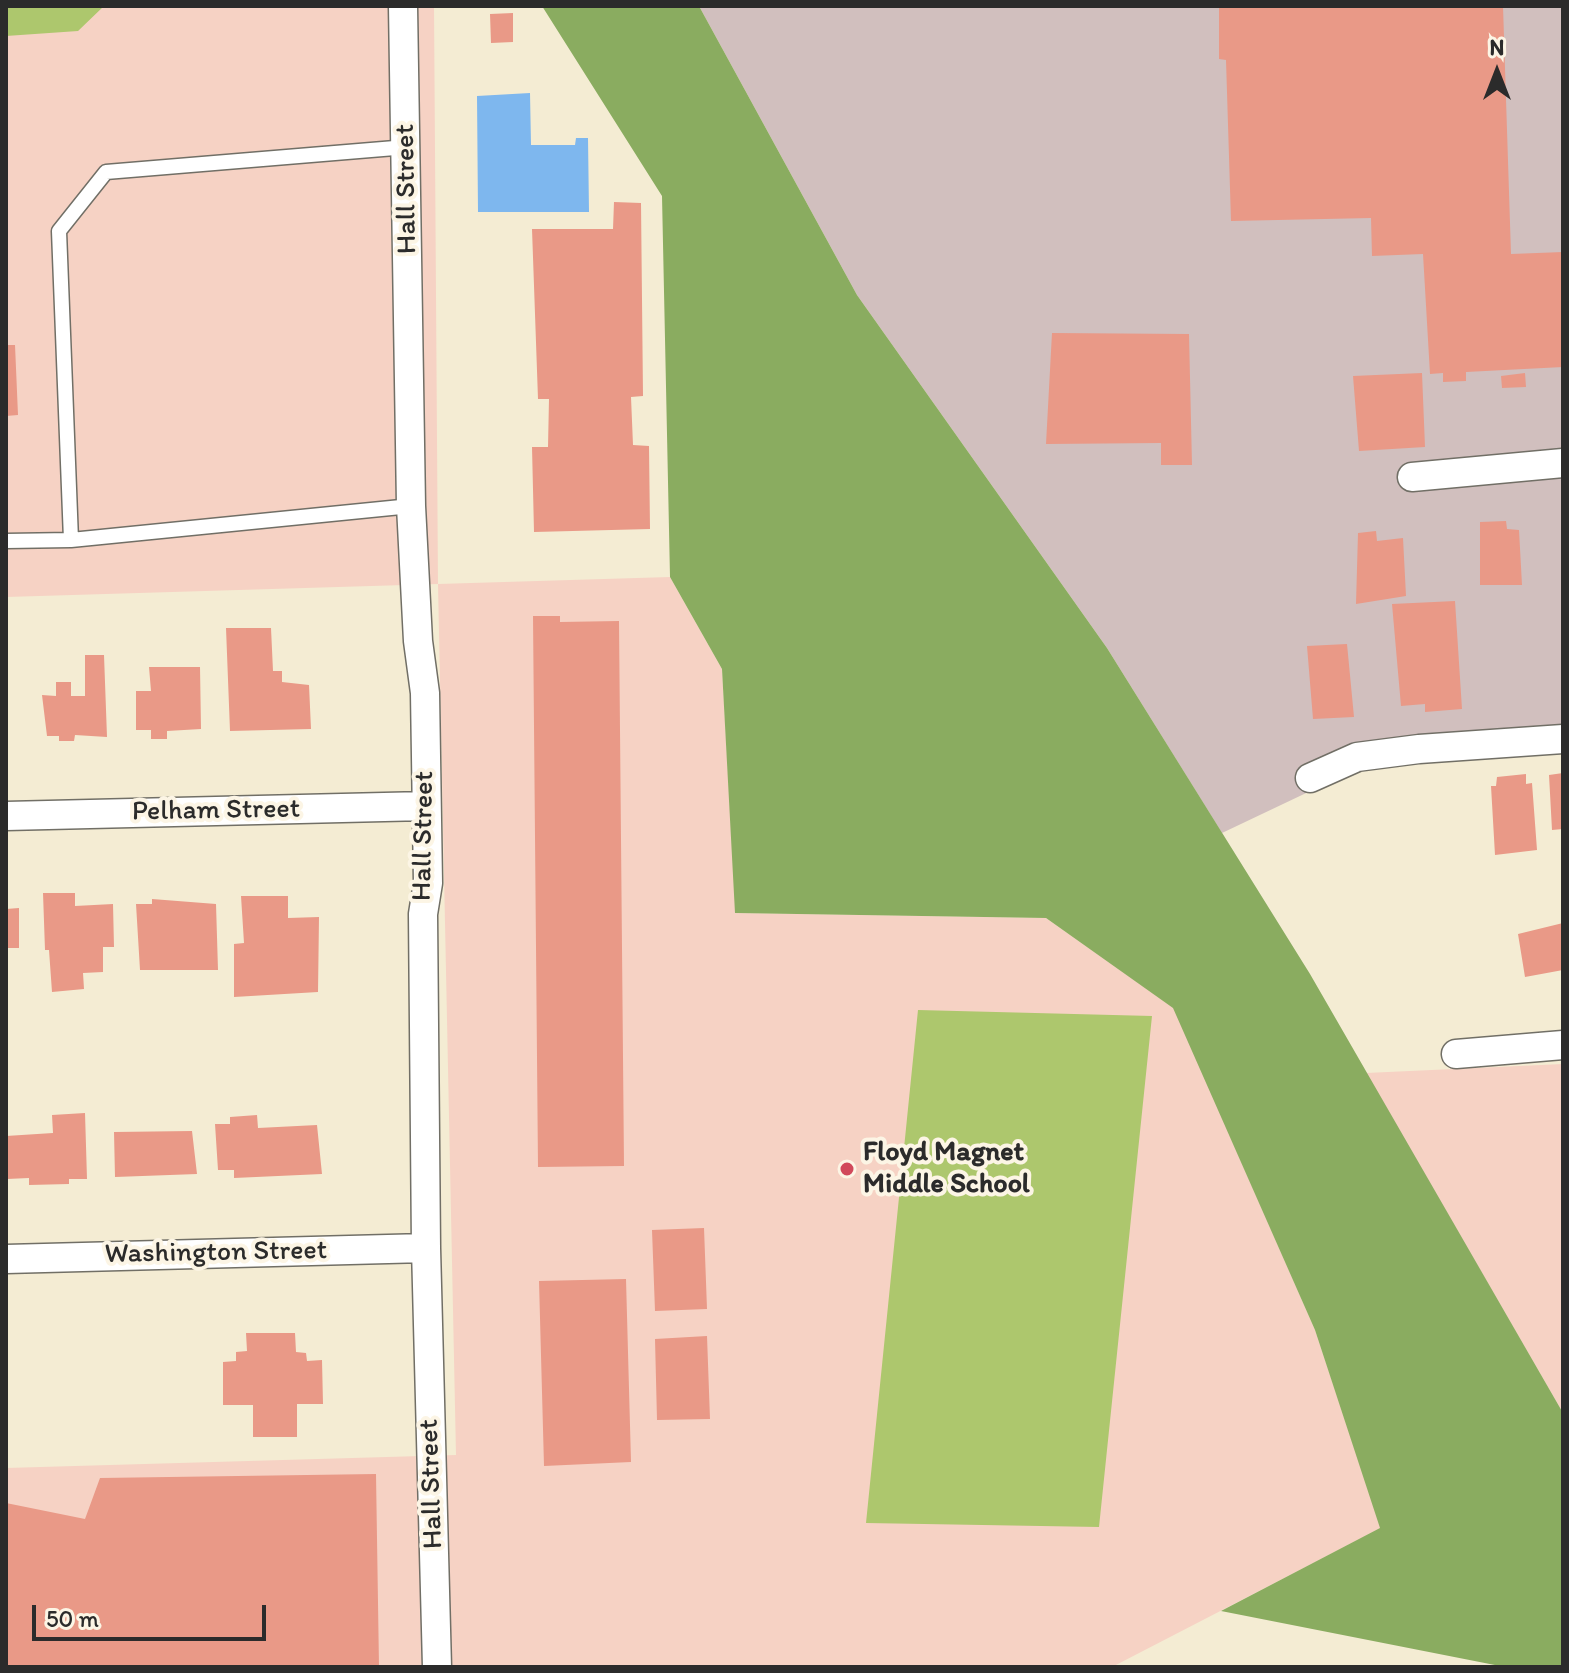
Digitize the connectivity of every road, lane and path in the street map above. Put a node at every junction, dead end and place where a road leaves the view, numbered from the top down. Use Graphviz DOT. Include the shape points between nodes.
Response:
graph roads {
  1 [pos="403,6"];
  2 [pos="407,147"];
  3 [pos="1563,463"];
  4 [pos="1412,477"];
  5 [pos="411,506"];
  6 [pos="71,540"];
  7 [pos="6,541"];
  8 [pos="1563,739"];
  9 [pos="1310,778"];
  10 [pos="426,806"];
  11 [pos="6,816"];
  12 [pos="1563,1045"];
  13 [pos="1456,1054"];
  14 [pos="426,1248"];
  15 [pos="6,1259"];
  16 [pos="437,1667"];
  1 -- 2 [label="street, Hall Street"];
  2 -- 5 [label="street, Hall Street"];
  2 -- 6 [label="lane" via="106,172 59,231"];
  3 -- 4 [label="street"];
  5 -- 6 [label="lane"];
  5 -- 10 [label="street, Hall Street" via="425,693"];
  6 -- 7 [label="lane"];
  8 -- 9 [label="street" via="1357,757"];
  10 -- 11 [label="street, Pelham Street"];
  10 -- 14 [label="street, Hall Street"];
  12 -- 13 [label="street"];
  14 -- 15 [label="street, Washington Street"];
  14 -- 16 [label="street, Hall Street"];
}
